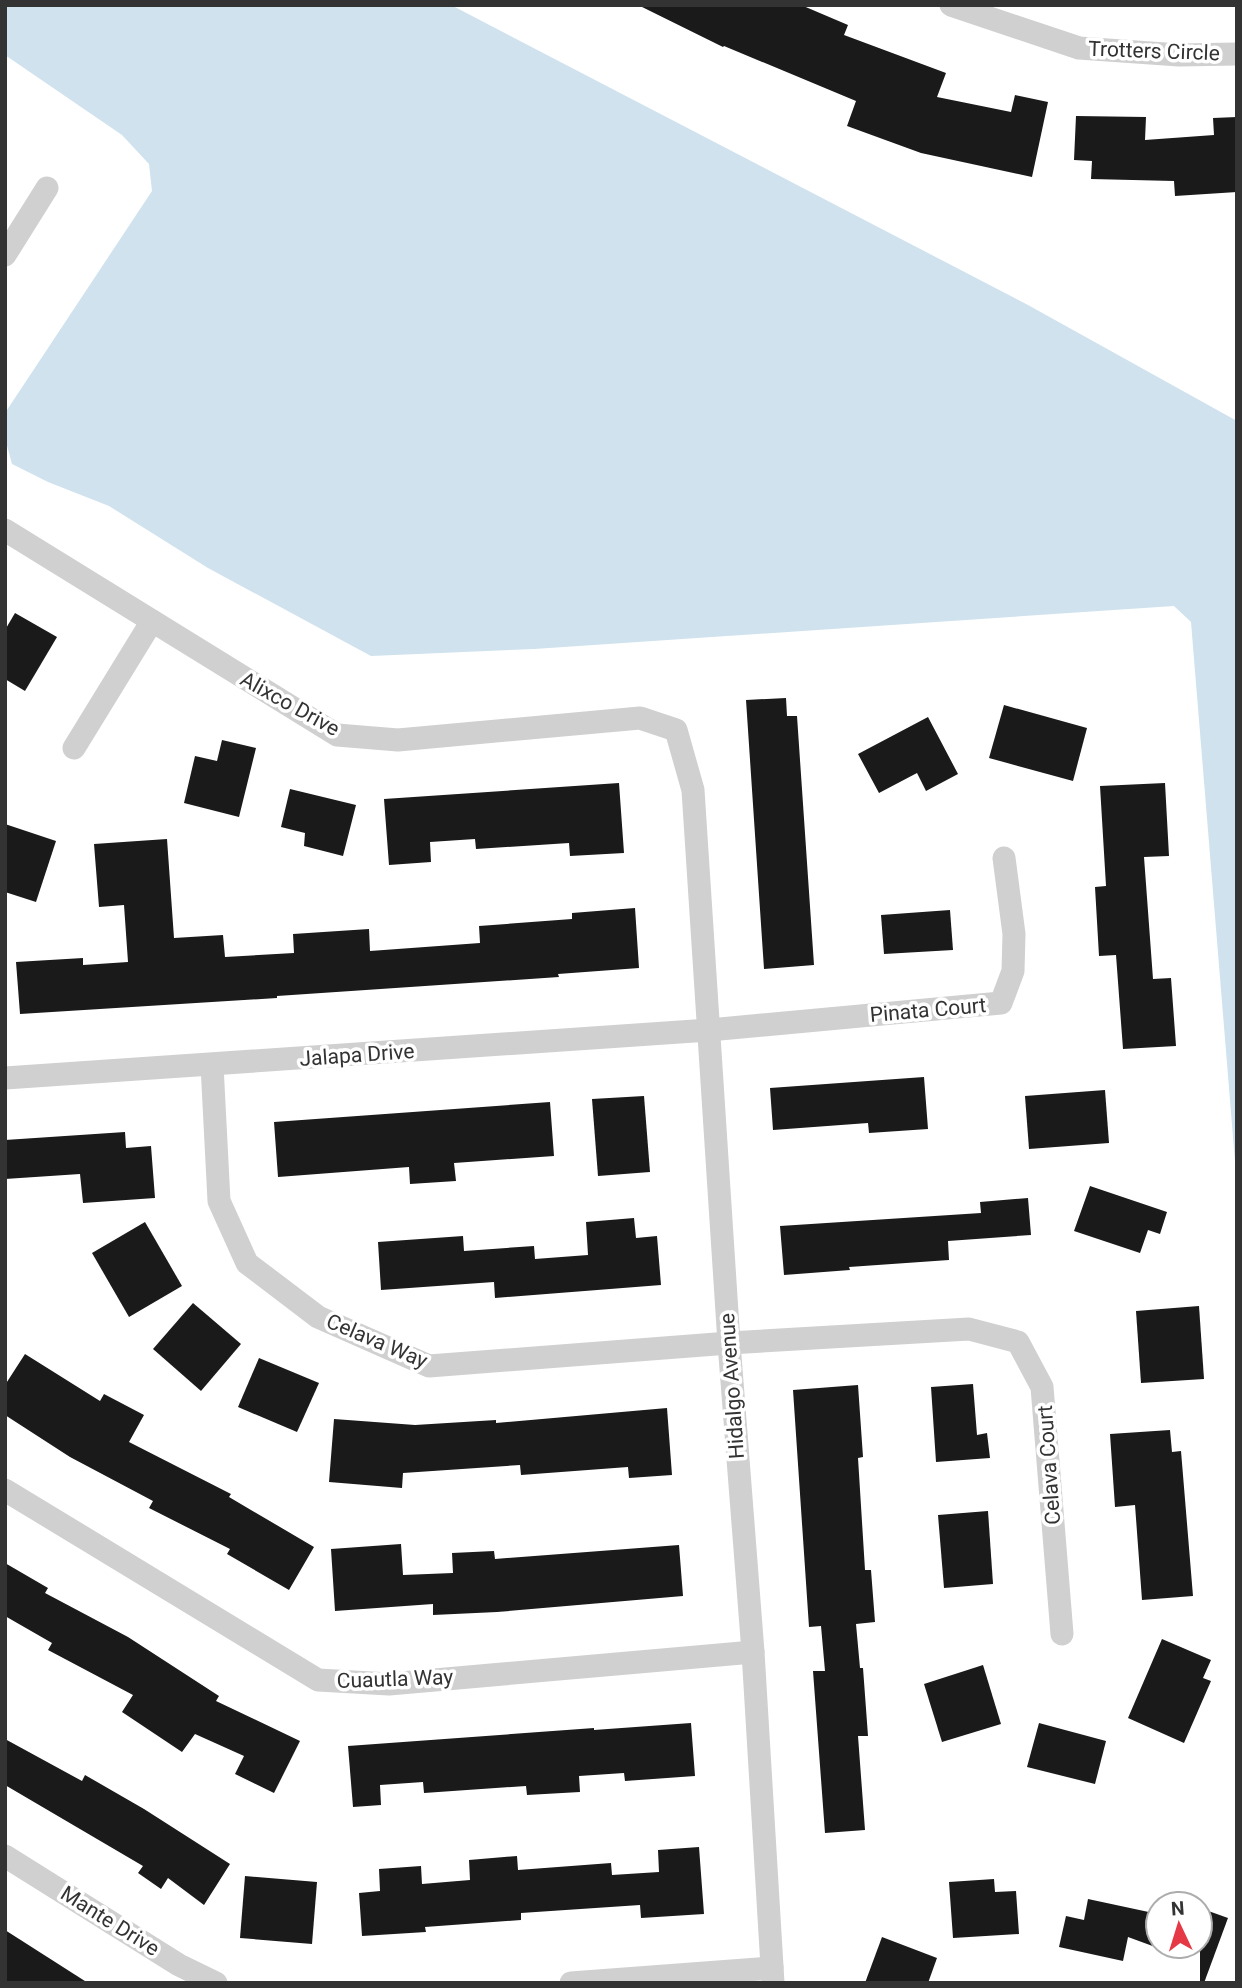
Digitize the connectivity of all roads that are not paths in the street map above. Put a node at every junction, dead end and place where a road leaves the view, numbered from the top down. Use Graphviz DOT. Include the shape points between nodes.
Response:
graph roads {
  1 [pos="951,5"];
  2 [pos="1237,54"];
  3 [pos="47,188"];
  4 [pos="5,255"];
  5 [pos="5,530"];
  6 [pos="152,621"];
  7 [pos="74,748"];
  8 [pos="693,790"];
  9 [pos="1004,858"];
  10 [pos="709,1030"];
  11 [pos="212,1065"];
  12 [pos="5,1079"];
  13 [pos="729,1343"];
  14 [pos="5,1490"];
  15 [pos="1062,1634"];
  16 [pos="753,1652"];
  17 [pos="5,1856"];
  18 [pos="773,1976"];
  19 [pos="216,1983"];
  20 [pos="571,1983"];
  1 -- 2 [label="street, Trotters Circle" via="1079,48"];
  3 -- 4 [label="street"];
  5 -- 6 [label="street, Alixco Drive"];
  6 -- 7 [label="street"];
  6 -- 8 [label="street, Alixco Drive" via="337,736 398,740 640,718 676,730"];
  8 -- 10 [label="street, Hidalgo Avenue"];
  9 -- 10 [label="street, Pinata Court" via="1014,934 1013,971 1001,1003"];
  10 -- 11 [label="street, Jalapa Drive"];
  10 -- 13 [label="street, Hidalgo Avenue"];
  11 -- 12 [label="street, Jalapa Drive"];
  11 -- 13 [label="street, Celava Way" via="219,1201 247,1264 318,1317 429,1366"];
  13 -- 15 [label="street, Celava Court" via="969,1329 1018,1342 1042,1387"];
  13 -- 16 [label="street, Hidalgo Avenue"];
  14 -- 16 [label="street, Cuautla Way" via="318,1680 389,1684"];
  16 -- 18 [label="street, Hidalgo Avenue"];
  17 -- 19 [label="street, Mante Drive" via="179,1965"];
  18 -- 20 [label="street"];
}
